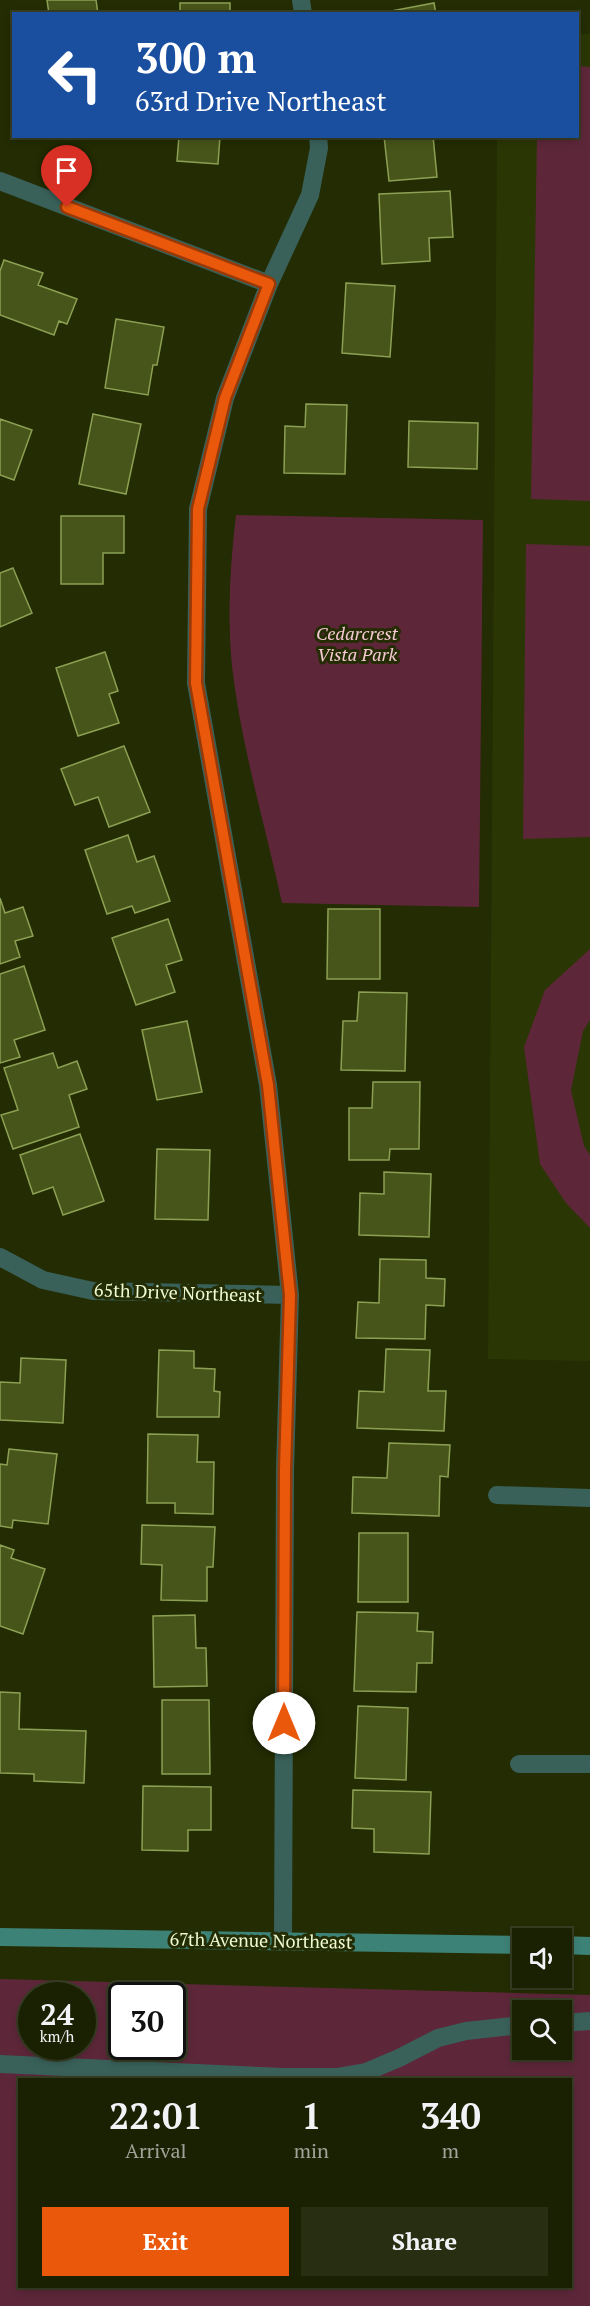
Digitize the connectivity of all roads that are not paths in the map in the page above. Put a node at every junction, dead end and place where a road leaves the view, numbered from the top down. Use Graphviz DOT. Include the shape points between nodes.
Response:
graph roads {
  1 [pos="318,138"];
  2 [pos="0,181"];
  3 [pos="269,284"];
  4 [pos="0,1257"];
  5 [pos="290,1295"];
  6 [pos="497,1495"];
  7 [pos="590,1498"];
  8 [pos="519,1764"];
  9 [pos="590,1764"];
  10 [pos="0,1937"];
  11 [pos="283,1940"];
  12 [pos="512,1945"];
  13 [pos="572,1946"];
  14 [pos="590,1946"];
  15 [pos="590,2022"];
  16 [pos="572,2023"];
  17 [pos="512,2026"];
  18 [pos="0,2064"];
  1 -- 3 [label="street" via="310,195"];
  2 -- 3 [label="street"];
  3 -- 5 [label="street" via="225,398 198,509 196,683 268,1085"];
  4 -- 5 [label="street, 65th Drive Northeast" via="43,1280 93,1291"];
  5 -- 11 [label="street"];
  6 -- 7 [label="street"];
  8 -- 9 [label="street"];
  10 -- 11 [label="main road, 67th Avenue Northeast"];
  11 -- 12 [label="main road, 67th Avenue Northeast"];
  13 -- 14 [label="main road"];
  15 -- 16 [label="street"];
  17 -- 18 [label="street" via="438,2038 366,2072 337,2077"];
}
